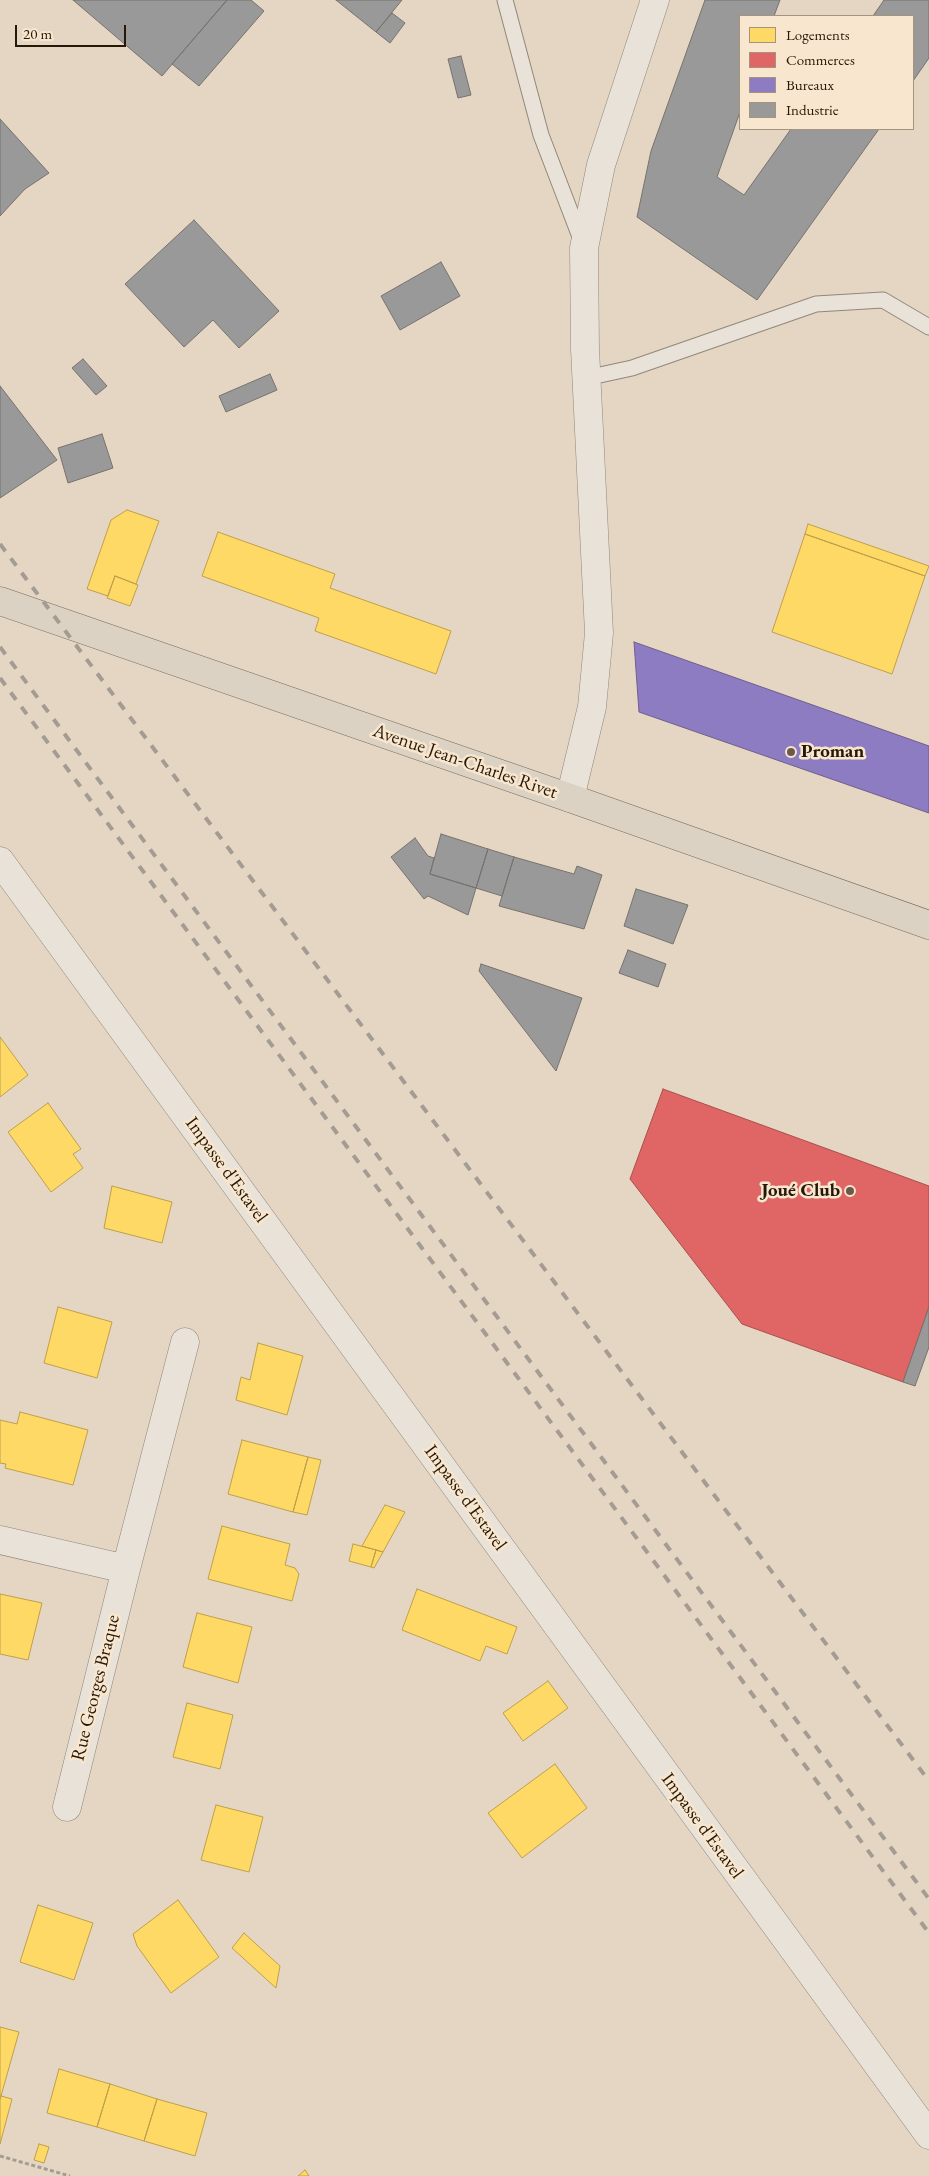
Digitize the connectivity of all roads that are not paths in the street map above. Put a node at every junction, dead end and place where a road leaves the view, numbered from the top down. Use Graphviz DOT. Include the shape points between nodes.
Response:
graph roads {
  1 [pos="505,0"];
  2 [pos="655,0"];
  3 [pos="584,248"];
  4 [pos="929,327"];
  5 [pos="586,378"];
  6 [pos="0,601"];
  7 [pos="570,798"];
  8 [pos="0,861"];
  9 [pos="929,925"];
  10 [pos="185,1342"];
  11 [pos="0,1540"];
  12 [pos="126,1569"];
  13 [pos="67,1807"];
  14 [pos="929,2135"];
  1 -- 3 [label="lane" via="541,135"];
  2 -- 3 [label="street" via="601,165"];
  3 -- 5 [label="street"];
  4 -- 5 [label="lane" via="883,300 816,304 632,368"];
  5 -- 7 [label="street" via="599,633 592,708"];
  6 -- 7 [label="main road, Avenue Jean-Charles Rivet"];
  7 -- 9 [label="main road, Avenue Jean-Charles Rivet"];
  8 -- 14 [label="street, Impasse d'Estavel"];
  10 -- 12 [label="street, Rue Georges Braque"];
  11 -- 12 [label="street"];
  12 -- 13 [label="street, Rue Georges Braque"];
}
